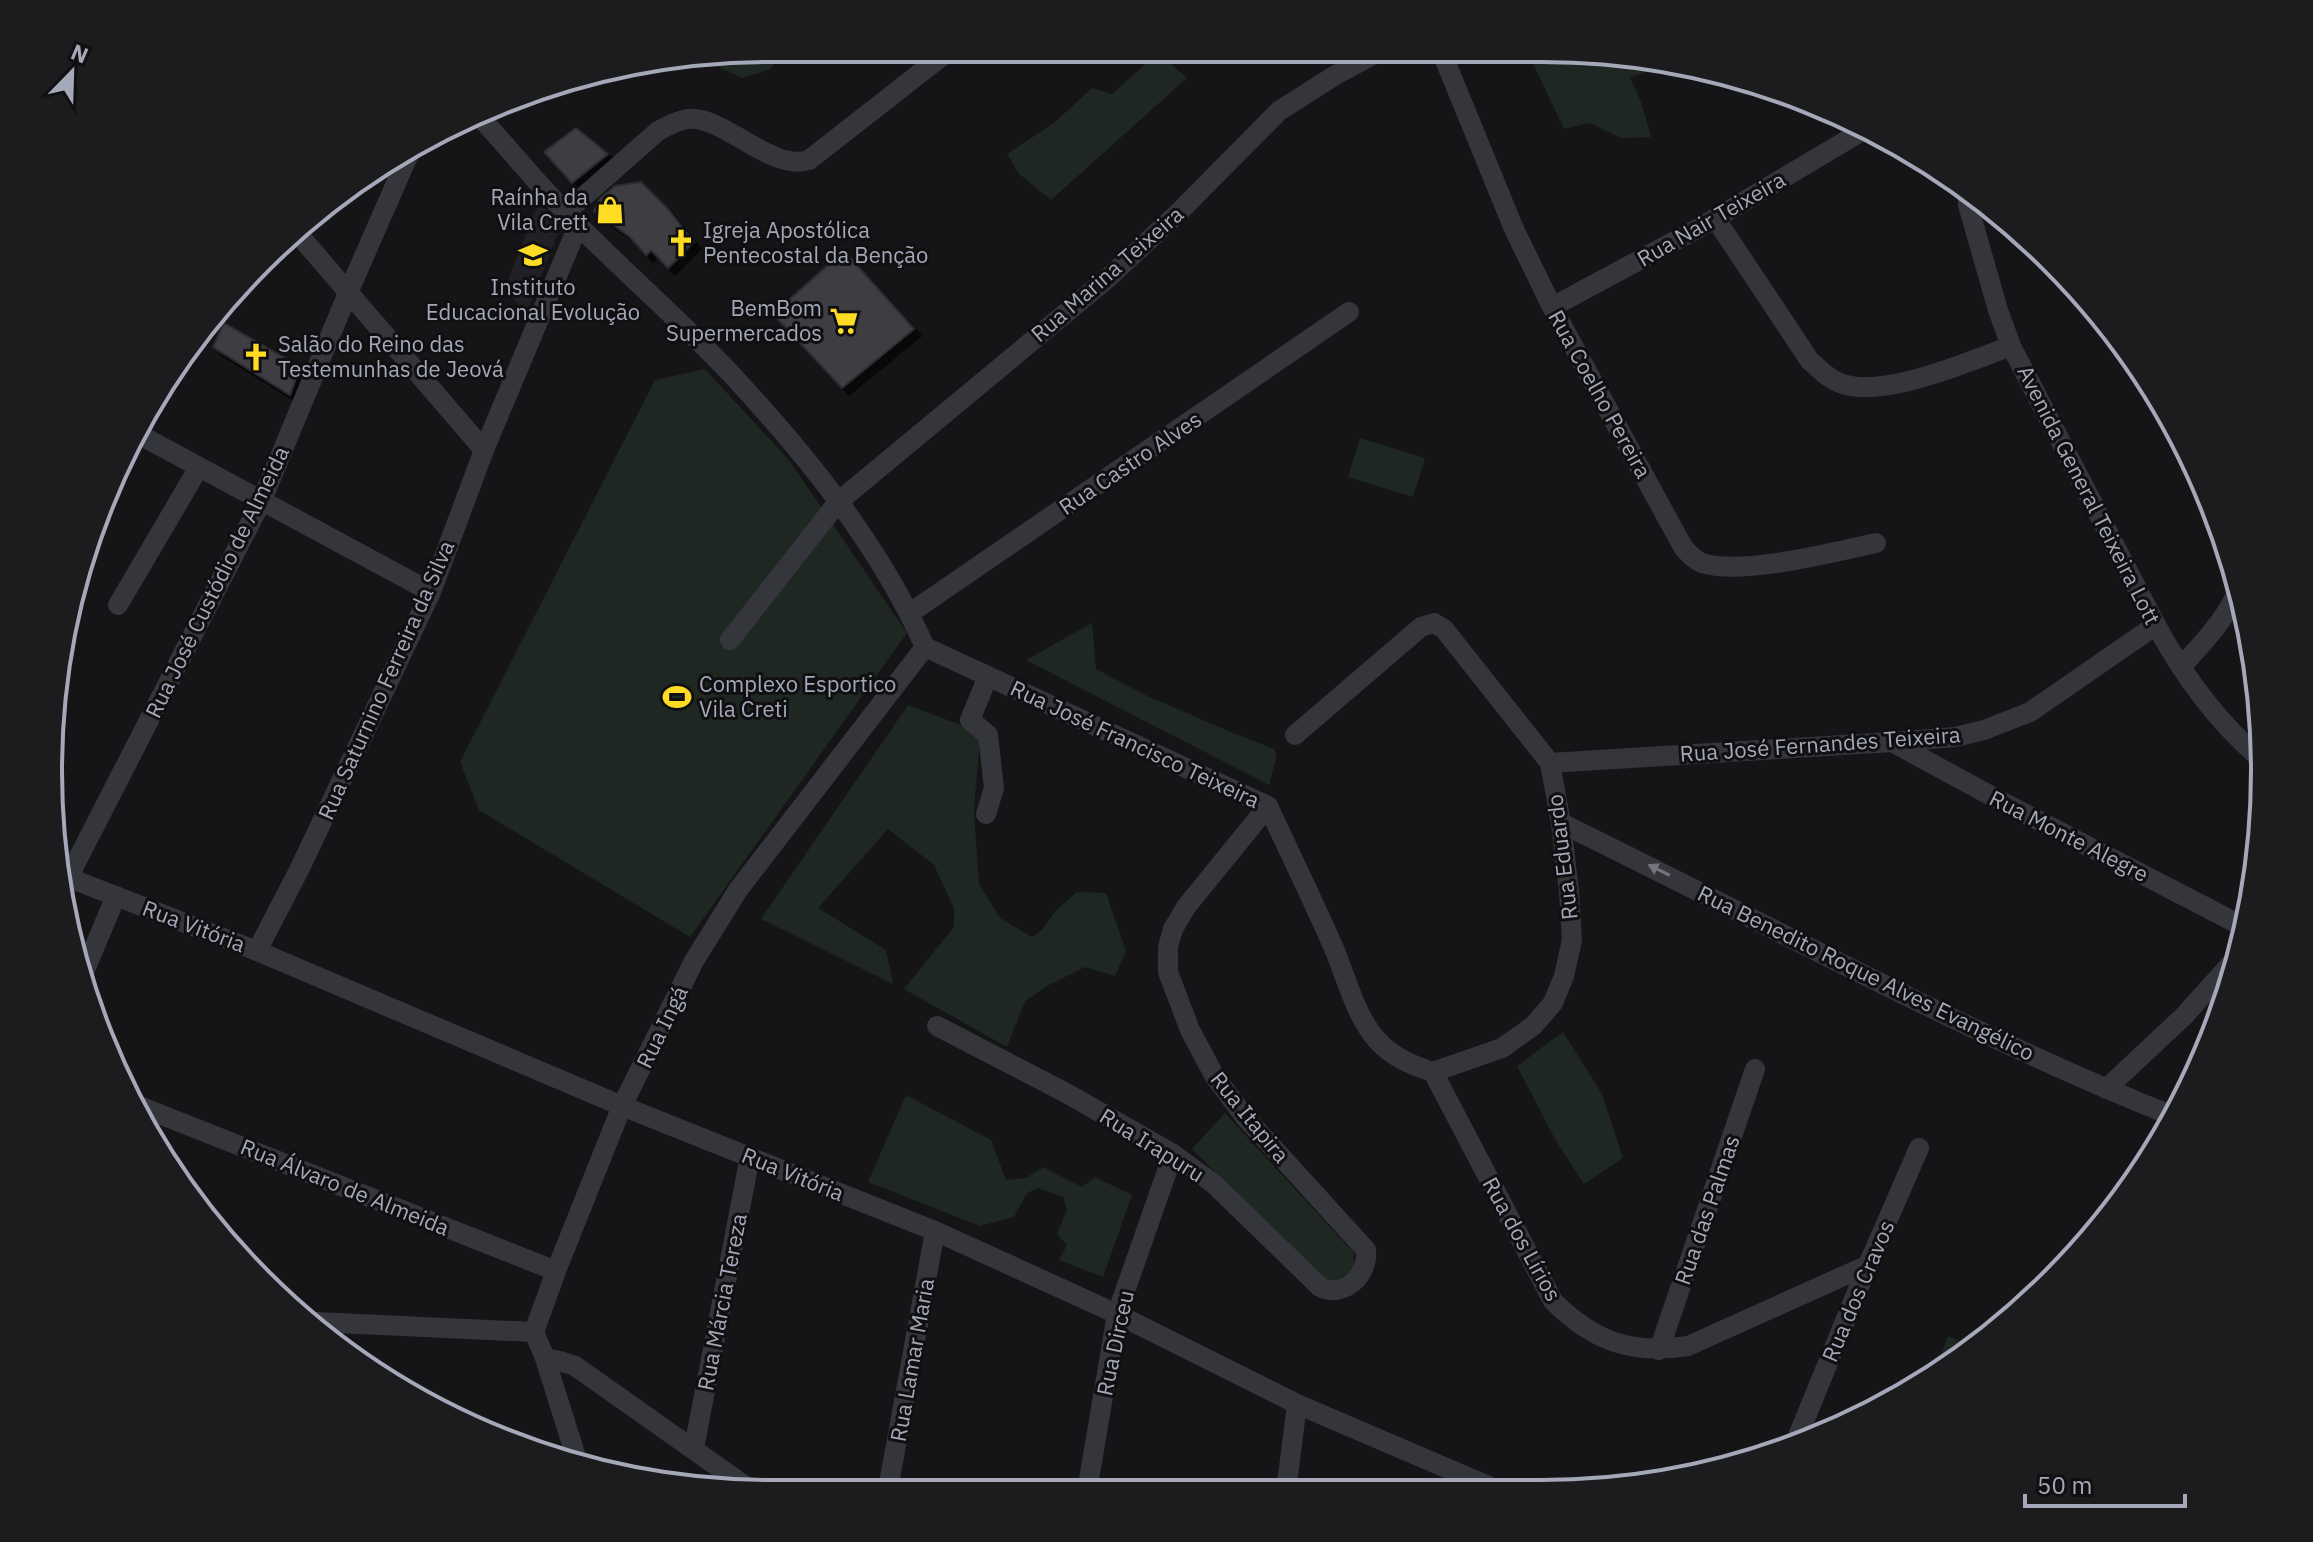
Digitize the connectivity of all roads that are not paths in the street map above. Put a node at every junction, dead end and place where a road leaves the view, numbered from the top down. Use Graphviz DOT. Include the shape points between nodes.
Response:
graph roads {
  1 [pos="934,62"];
  2 [pos="1360,62"];
  3 [pos="1446,62"];
  4 [pos="485,123"];
  5 [pos="1856,135"];
  6 [pos="404,164"];
  7 [pos="1972,208"];
  8 [pos="1715,218"];
  9 [pos="572,220"];
  10 [pos="303,239"];
  11 [pos="348,293"];
  12 [pos="1552,307"];
  13 [pos="1349,312"];
  14 [pos="2011,346"];
  15 [pos="145,438"];
  16 [pos="484,450"];
  17 [pos="199,467"];
  18 [pos="262,500"];
  19 [pos="838,502"];
  20 [pos="1876,543"];
  21 [pos="431,592"];
  22 [pos="118,605"];
  23 [pos="2231,607"];
  24 [pos="910,613"];
  25 [pos="2156,625"];
  26 [pos="730,640"];
  27 [pos="925,647"];
  28 [pos="2181,667"];
  29 [pos="988,676"];
  30 [pos="1295,735"];
  31 [pos="1892,742"];
  32 [pos="2250,749"];
  33 [pos="1550,763"];
  34 [pos="1268,806"];
  35 [pos="986,814"];
  36 [pos="1561,823"];
  37 [pos="69,867"];
  38 [pos="71,879"];
  39 [pos="116,896"];
  40 [pos="2234,922"];
  41 [pos="257,951"];
  42 [pos="88,962"];
  43 [pos="2221,975"];
  44 [pos="937,1026"];
  45 [pos="1755,1069"];
  46 [pos="1433,1072"];
  47 [pos="2106,1089"];
  48 [pos="622,1106"];
  49 [pos="148,1110"];
  50 [pos="2163,1112"];
  51 [pos="1919,1148"];
  52 [pos="1173,1154"];
  53 [pos="750,1156"];
  54 [pos="935,1231"];
  55 [pos="1366,1250"];
  56 [pos="1868,1265"];
  57 [pos="556,1271"];
  58 [pos="1117,1314"];
  59 [pos="326,1322"];
  60 [pos="534,1332"];
  61 [pos="1659,1350"];
  62 [pos="545,1358"];
  63 [pos="1297,1404"];
  64 [pos="1800,1431"];
  65 [pos="694,1448"];
  66 [pos="574,1452"];
  67 [pos="735,1478"];
  68 [pos="890,1480"];
  69 [pos="1089,1480"];
  70 [pos="1288,1480"];
  71 [pos="1474,1480"];
  1 -- 9 [label="street" via="809,160 798,163 713,125 689,118 671,123"];
  2 -- 19 [label="street, Rua Marina Teixeira" via="1279,111 1108,278"];
  3 -- 12 [label="street, Rua Coelho Pereira"];
  4 -- 9 [label="street"];
  5 -- 8 [label="street, Rua Nair Teixeira"];
  6 -- 11 [label="street, Rua José Custódio de Almeida"];
  7 -- 14 [label="street, Avenida General Teixeira Lott"];
  8 -- 12 [label="street, Rua Nair Teixeira"];
  8 -- 14 [label="street" via="1810,361 1843,385 1881,387"];
  9 -- 16 [label="street, Rua Saturnino Ferreira da Silva"];
  9 -- 19 [label="street" via="731,374"];
  10 -- 11 [label="street"];
  11 -- 16 [label="street"];
  11 -- 18 [label="street, Rua José Custódio de Almeida"];
  12 -- 20 [label="street, Rua Coelho Pereira" via="1692,557 1713,565 1760,565"];
  13 -- 24 [label="street, Rua Castro Alves"];
  14 -- 25 [label="street, Avenida General Teixeira Lott"];
  15 -- 17 [label="street"];
  16 -- 21 [label="street, Rua Saturnino Ferreira da Silva"];
  17 -- 18 [label="street"];
  17 -- 22 [label="street"];
  18 -- 21 [label="street"];
  18 -- 37 [label="street, Rua José Custódio de Almeida"];
  19 -- 24 [label="street"];
  19 -- 26 [label="street, Rua Marina Teixeira"];
  21 -- 41 [label="street, Rua Saturnino Ferreira da Silva"];
  23 -- 28 [label="street"];
  24 -- 27 [label="street"];
  25 -- 28 [label="street, Avenida General Teixeira Lott"];
  25 -- 31 [label="street, Rua José Fernandes Teixeira" via="2008,723 1955,737"];
  27 -- 29 [label="street, Rua José Francisco Teixeira"];
  27 -- 48 [label="street, Rua Ingá" via="730,902 694,961"];
  28 -- 32 [label="street, Avenida General Teixeira Lott" via="2220,721"];
  29 -- 34 [label="street, Rua José Francisco Teixeira"];
  29 -- 35 [label="street" via="970,720 988,735 994,788"];
  30 -- 33 [label="street, Rua Eduardo" via="1421,627 1434,623"];
  31 -- 33 [label="street, Rua José Fernandes Teixeira"];
  31 -- 40 [label="street, Rua Monte Alegre"];
  33 -- 36 [label="street, Rua Eduardo"];
  34 -- 46 [label="street, Rua José Francisco Teixeira" via="1362,1019 1391,1053"];
  34 -- 55 [label="street, Rua Itapira" via="1186,907 1168,947 1168,972 1215,1077"];
  36 -- 46 [label="street, Rua Eduardo" via="1572,940 1553,1003 1533,1026 1502,1048"];
  47 -- 36 [label="street, Rua Benedito Roque Alves Evangélico, one-way"];
  38 -- 39 [label="street, Rua Vitória"];
  39 -- 41 [label="street, Rua Vitória"];
  39 -- 42 [label="street"];
  41 -- 48 [label="street, Rua Vitória"];
  43 -- 47 [label="street"];
  44 -- 52 [label="street, Rua Irapuru"];
  45 -- 61 [label="street, Rua das Palmas"];
  46 -- 61 [label="street, Rua dos Lírios" via="1553,1301 1598,1336"];
  47 -- 50 [label="street, Rua Benedito Roque Alves Evangélico"];
  48 -- 53 [label="street, Rua Vitória"];
  48 -- 57 [label="street, Rua Ingá"];
  49 -- 57 [label="street, Rua Álvaro de Almeida"];
  51 -- 56 [label="street, Rua dos Cravos"];
  52 -- 55 [label="street, Rua Irapuru" via="1214,1184 1329,1292 1354,1282 1364,1268"];
  52 -- 58 [label="street, Rua Dirceu"];
  53 -- 54 [label="street, Rua Vitória"];
  53 -- 65 [label="street, Rua Márcia Tereza"];
  54 -- 58 [label="street, Rua Vitória"];
  54 -- 68 [label="street, Rua Lamar Maria"];
  56 -- 61 [label="street" via="1688,1346"];
  56 -- 64 [label="street, Rua dos Cravos"];
  57 -- 60 [label="street, Rua Ingá"];
  58 -- 63 [label="street, Rua Vitória"];
  58 -- 69 [label="street, Rua Dirceu"];
  59 -- 60 [label="street"];
  60 -- 62 [label="street"];
  62 -- 65 [label="street" via="575,1366"];
  62 -- 66 [label="street"];
  63 -- 70 [label="street"];
  63 -- 71 [label="street, Rua Vitória"];
  65 -- 67 [label="street"];
}
